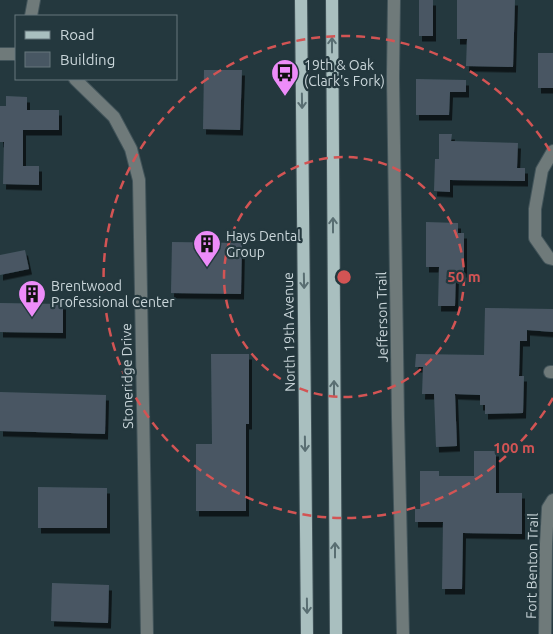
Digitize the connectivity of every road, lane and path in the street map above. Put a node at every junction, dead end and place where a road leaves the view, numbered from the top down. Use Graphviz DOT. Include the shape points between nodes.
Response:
graph roads {
  1 [pos="34,0"];
  2 [pos="301,0"];
  3 [pos="332,0"];
  4 [pos="394,0"];
  5 [pos="31,15"];
  6 [pos="0,54"];
  7 [pos="15,54"];
  8 [pos="75,80"];
  9 [pos="553,152"];
  10 [pos="553,260"];
  11 [pos="553,500"];
  12 [pos="147,634"];
  13 [pos="307,634"];
  14 [pos="336,634"];
  15 [pos="404,634"];
  16 [pos="545,634"];
  1 -- 5 [label="street"];
  2 -- 13 [label="main road, North 19th Avenue, one-way"];
  14 -- 3 [label="main road, one-way"];
  4 -- 15 [label="street, Jefferson Trail" via="398,418"];
  6 -- 7 [label="street"];
  8 -- 12 [label="street, Stoneridge Drive" via="114,117 132,149 139,180"];
  9 -- 10 [label="street" via="542,170 535,209 535,238"];
  11 -- 16 [label="street, Fort Benton Trail" via="548,508"];
}
